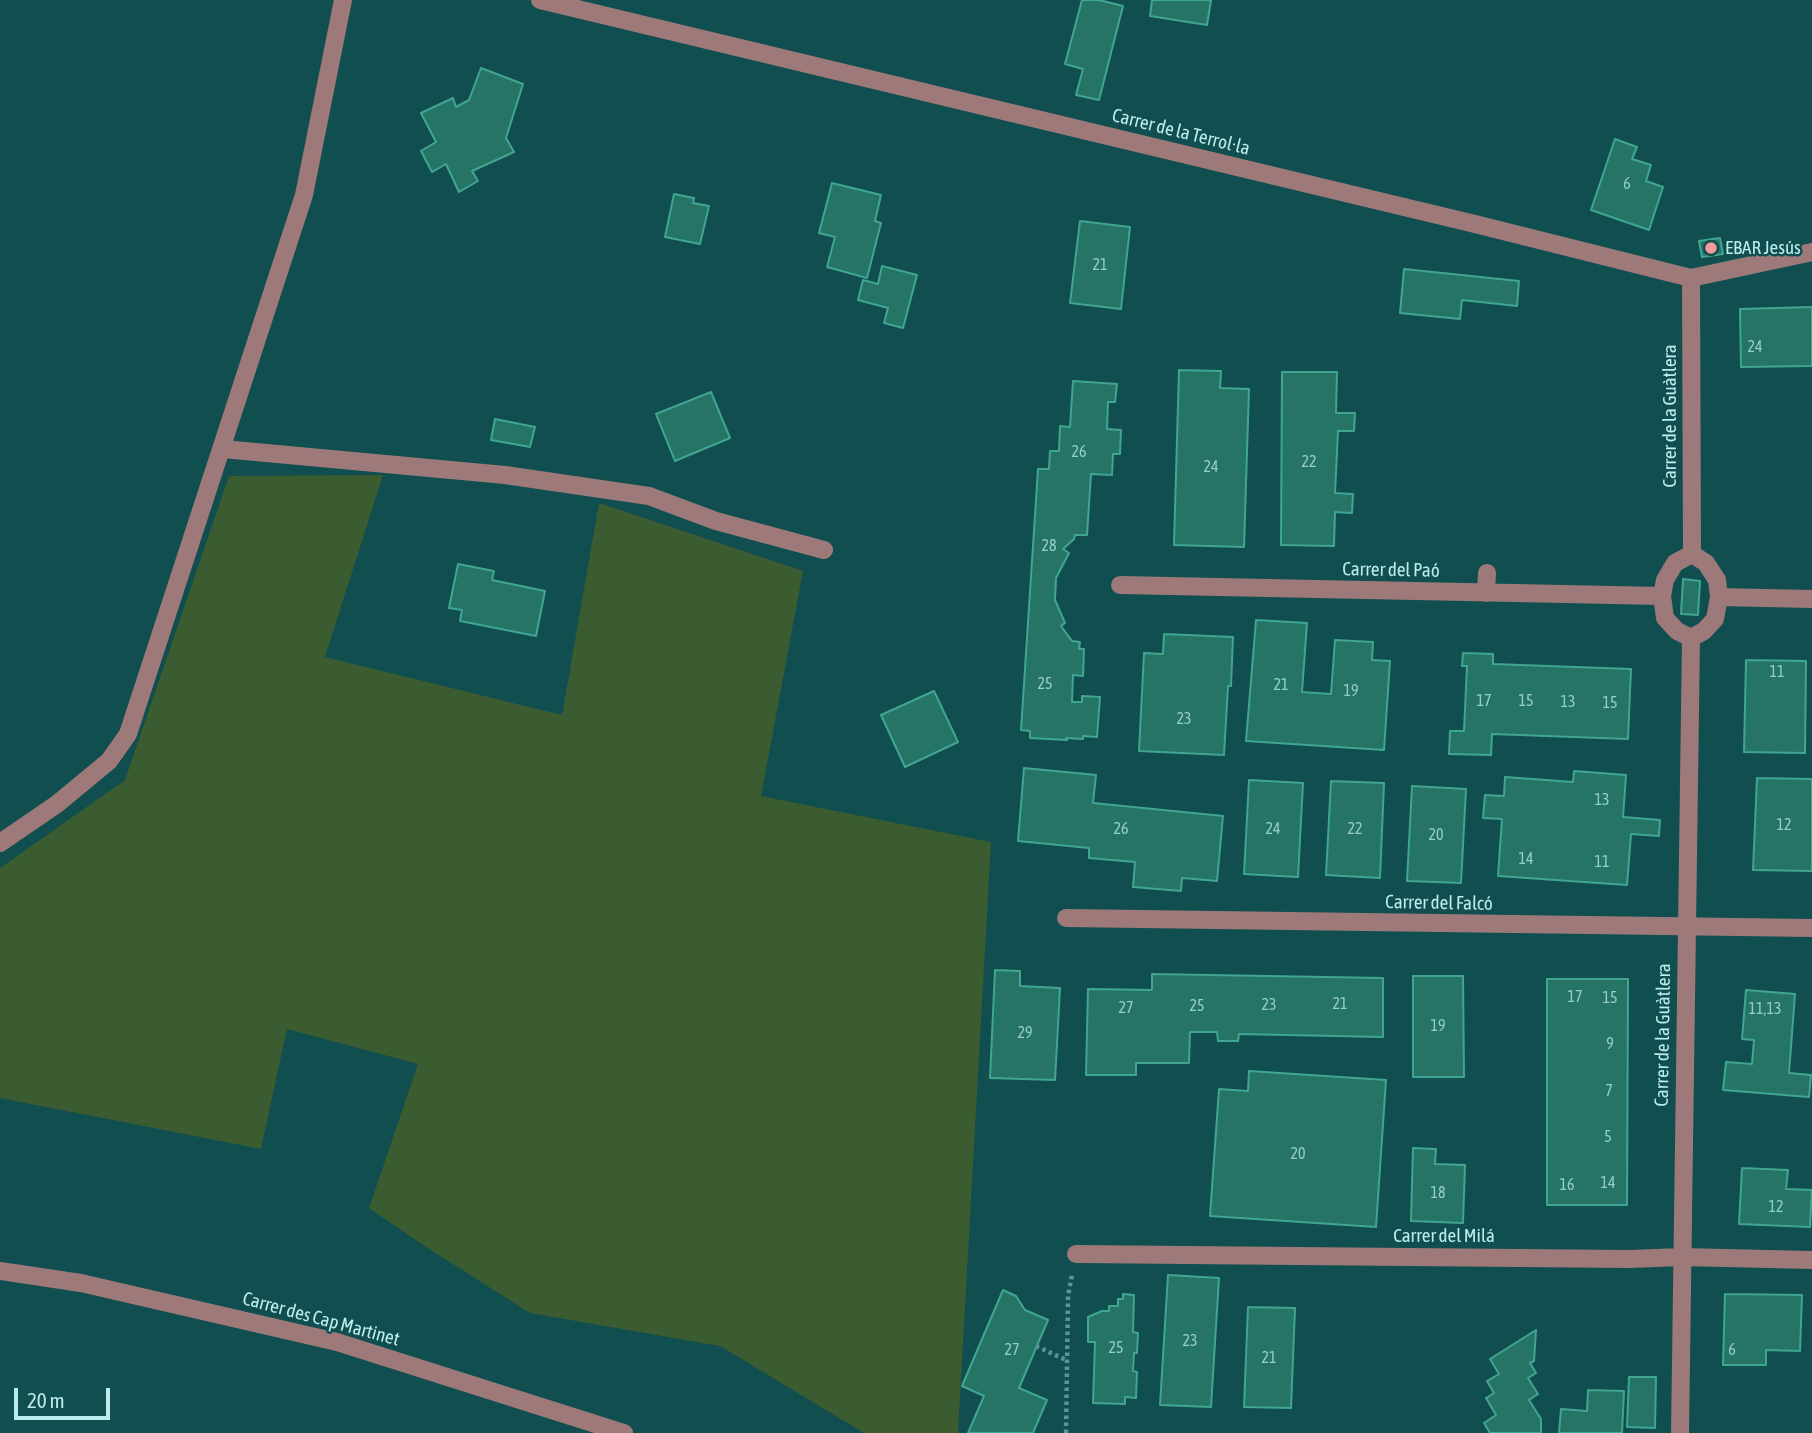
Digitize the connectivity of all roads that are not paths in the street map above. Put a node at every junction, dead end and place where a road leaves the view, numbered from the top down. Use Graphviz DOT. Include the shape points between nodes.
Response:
graph roads {
  1 [pos="343,0"];
  2 [pos="540,0"];
  3 [pos="608,7"];
  4 [pos="1812,252"];
  5 [pos="1691,278"];
  6 [pos="223,449"];
  7 [pos="824,550"];
  8 [pos="1692,554"];
  9 [pos="1487,573"];
  10 [pos="1120,585"];
  11 [pos="1486,593"];
  12 [pos="1662,596"];
  13 [pos="1719,597"];
  14 [pos="1812,599"];
  15 [pos="1691,638"];
  16 [pos="0,843"];
  17 [pos="1066,918"];
  18 [pos="1686,927"];
  19 [pos="1812,928"];
  20 [pos="1076,1254"];
  21 [pos="1682,1257"];
  22 [pos="1812,1260"];
  23 [pos="0,1272"];
  24 [pos="624,1433"];
  25 [pos="1680,1433"];
  1 -- 6 [label="street" via="304,194"];
  2 -- 3 [label="street, Carrer de la Terrol·la"];
  3 -- 5 [label="street, Carrer de la Terrol·la"];
  4 -- 5 [label="street, Carrer de la Terrol·la"];
  5 -- 8 [label="street, Carrer de la Guàtlera"];
  6 -- 7 [label="street" via="506,475 649,496 716,521"];
  6 -- 16 [label="street" via="128,734 109,761"];
  8 -- 12 [label="street" via="1675,563"];
  8 -- 13 [label="street" via="1706,563 1717,580"];
  9 -- 11 [label="street"];
  10 -- 11 [label="street, Carrer del Paó"];
  11 -- 12 [label="street, Carrer del Paó"];
  12 -- 15 [label="street" via="1665,618"];
  13 -- 14 [label="street"];
  13 -- 15 [label="street" via="1714,619"];
  15 -- 18 [label="street, Carrer de la Guàtlera"];
  17 -- 18 [label="street, Carrer del Falcó"];
  18 -- 19 [label="street, Carrer del Falcó"];
  18 -- 21 [label="street, Carrer de la Guàtlera"];
  20 -- 21 [label="street, Carrer del Milá"];
  21 -- 22 [label="street, Carrer del Milá"];
  21 -- 25 [label="street, Carrer de la Guàtlera"];
  23 -- 24 [label="street, Carrer des Cap Martinet" via="81,1283 337,1342"];
}
